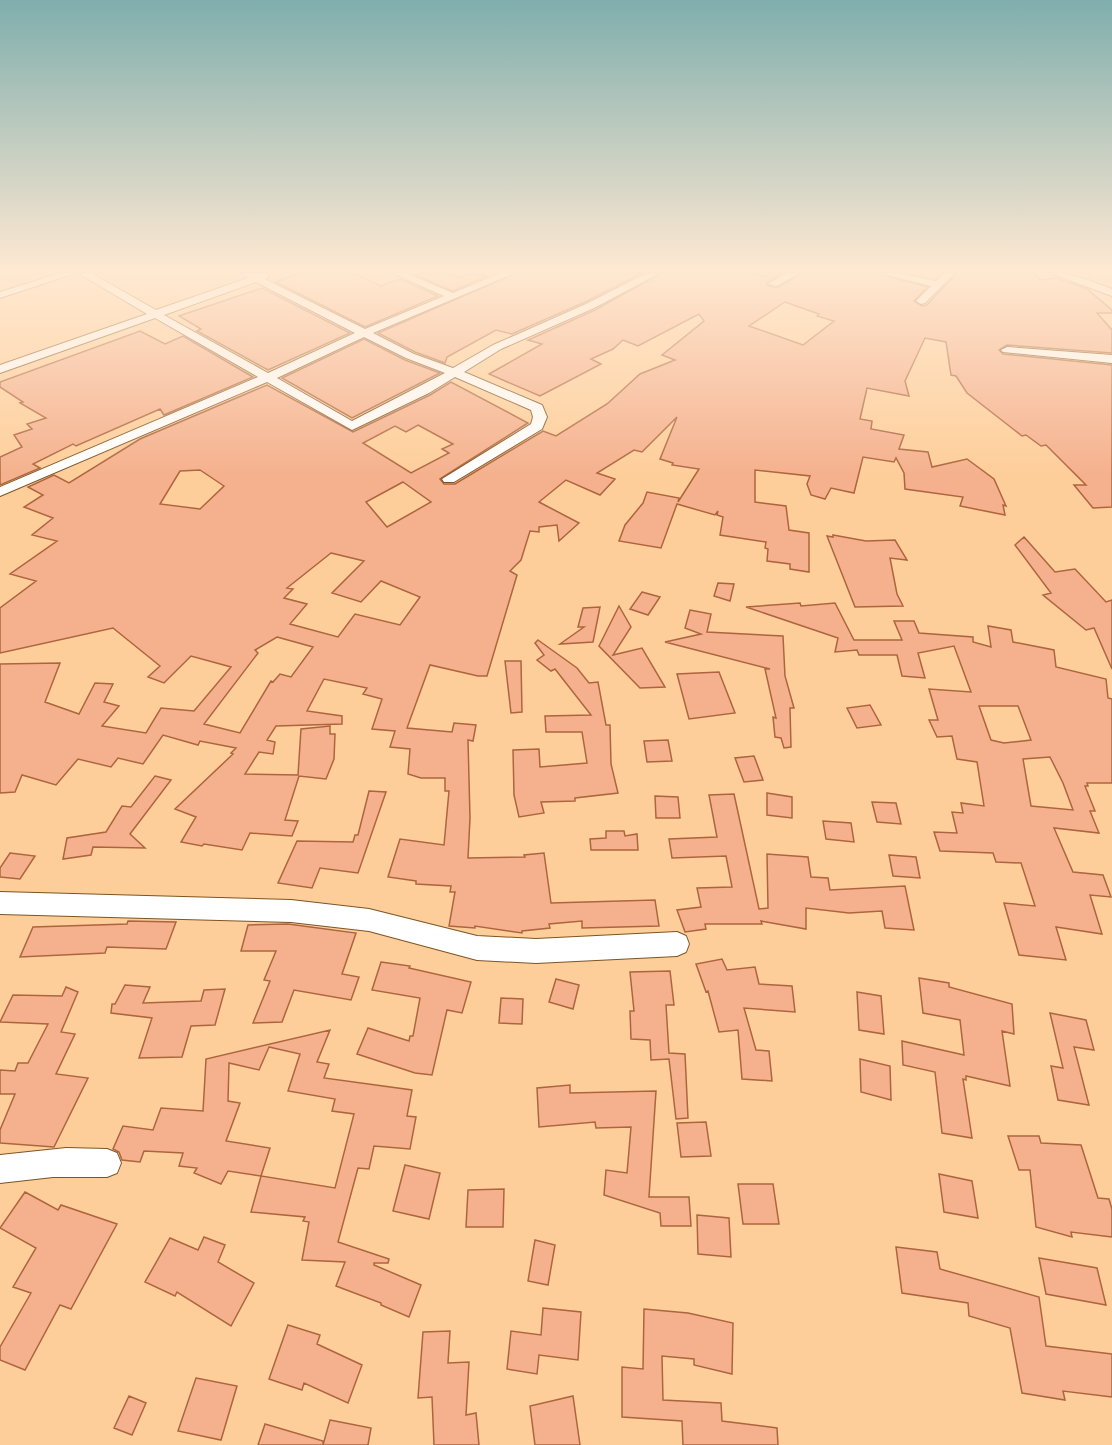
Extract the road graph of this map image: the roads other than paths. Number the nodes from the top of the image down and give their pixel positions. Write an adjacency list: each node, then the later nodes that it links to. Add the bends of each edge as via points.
1 (82, 340): 8 (street)
2 (201, 340): 10 (street)
3 (348, 340): 10 (street)
4 (381, 340): 9 (street)
5 (510, 340): 9 (street)
6 (1007, 350): 7 (street)
7 (1112, 359)
8 (0, 369)
9 (453, 373): 10 (street, via 352,426); 11 (street, via 537,408 540,417 537,426)
10 (268, 377): 12 (street)
11 (449, 479)
12 (0, 492)
13 (0, 903): 14 (street, via 291,911 369,920 477,948 536,951)
14 (677, 944)
15 (107, 1163): 16 (street, via 49,1162)
16 (0, 1169)

